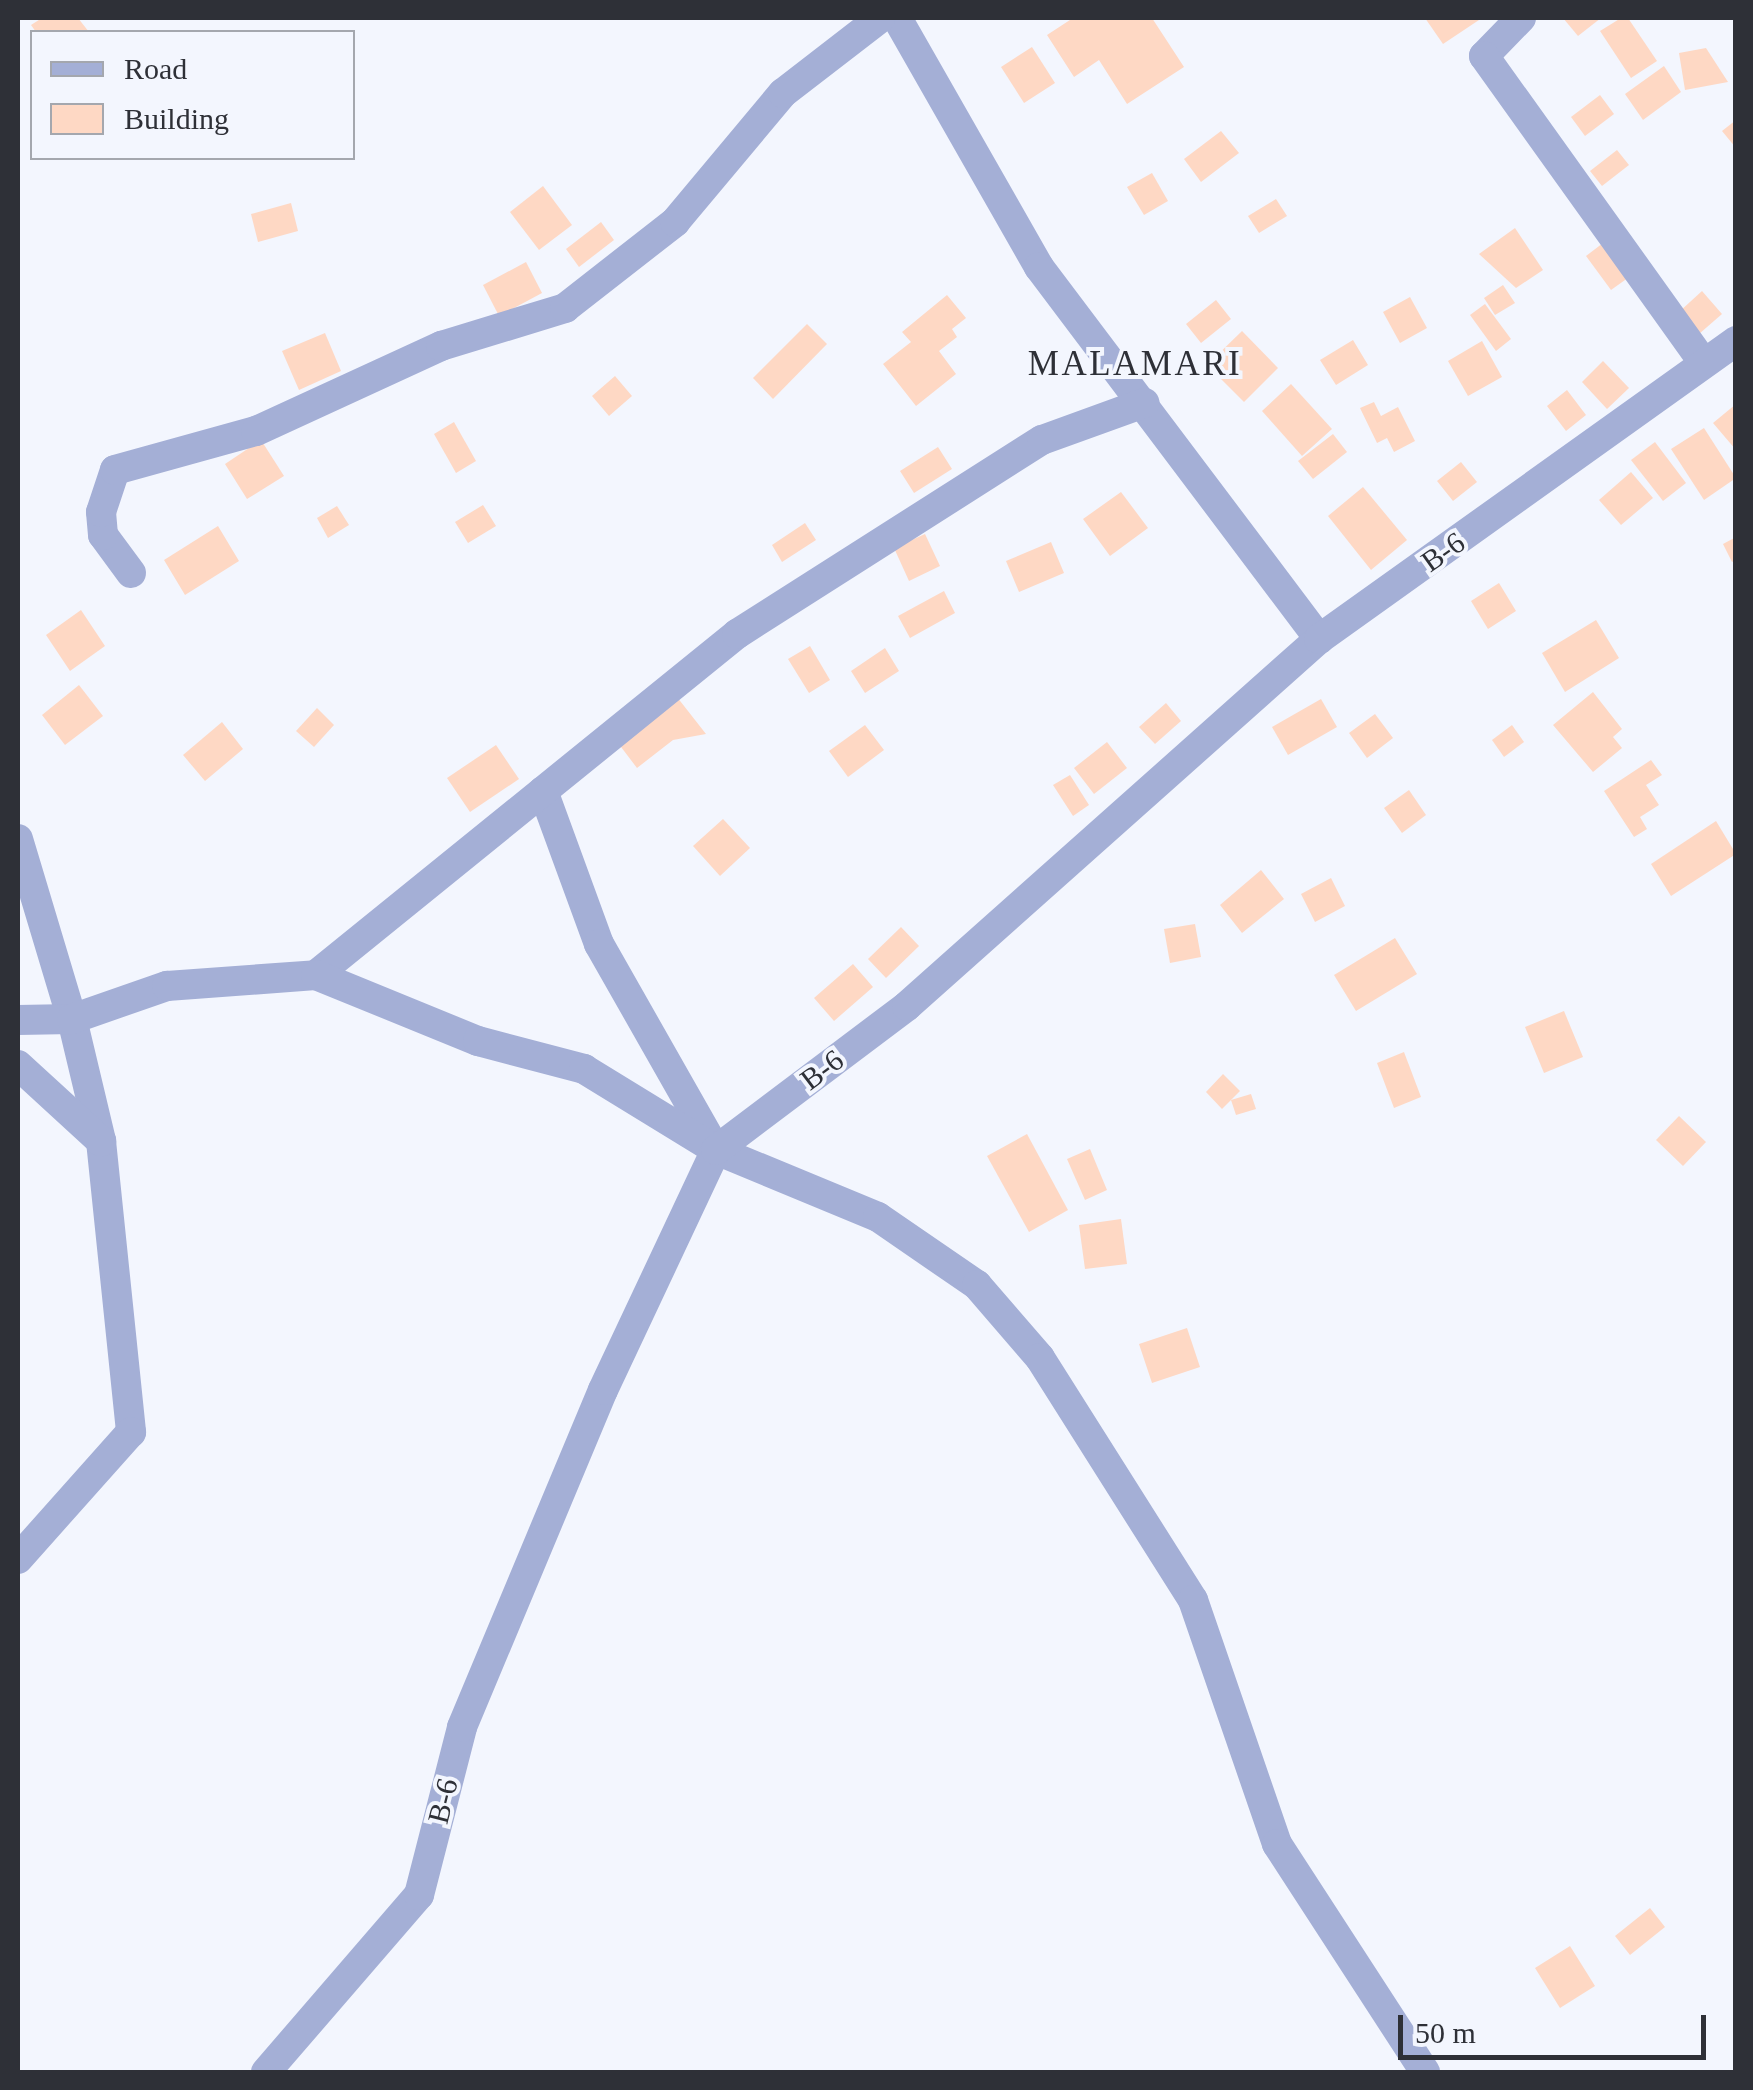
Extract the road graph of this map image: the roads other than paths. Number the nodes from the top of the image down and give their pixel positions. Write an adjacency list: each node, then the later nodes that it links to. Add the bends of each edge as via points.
1 (880, 18): 7 (street, via 783,93 676,222 565,308 441,346 256,431 114,470 100,512 103,535)
2 (897, 18): 6 (street, via 1039,267)
3 (1521, 18): 5 (street, via 1484,56)
4 (1736, 341): 5 (street, B-6)
5 (1702, 361): 8 (street, B-6)
6 (1144, 403): 8 (street); 9 (street, via 1042,440 871,546 736,634)
7 (131, 573)
8 (1319, 638): 16 (street, B-6, via 907,1006)
9 (543, 791): 11 (street); 16 (street, via 598,944)
10 (18, 839): 12 (street)
11 (316, 975): 12 (street, via 167,986); 16 (street, via 478,1041 584,1069)
12 (72, 1018): 13 (street); 15 (street)
13 (18, 1020)
14 (18, 1065): 15 (street)
15 (101, 1141): 17 (street, via 131,1432)
16 (716, 1150): 18 (street, B-6, via 603,1390 462,1727 419,1895); 19 (street, via 878,1217 977,1285 1040,1358 1194,1600 1277,1844)
17 (18, 1559)
18 (266, 2072)
19 (1425, 2072)

